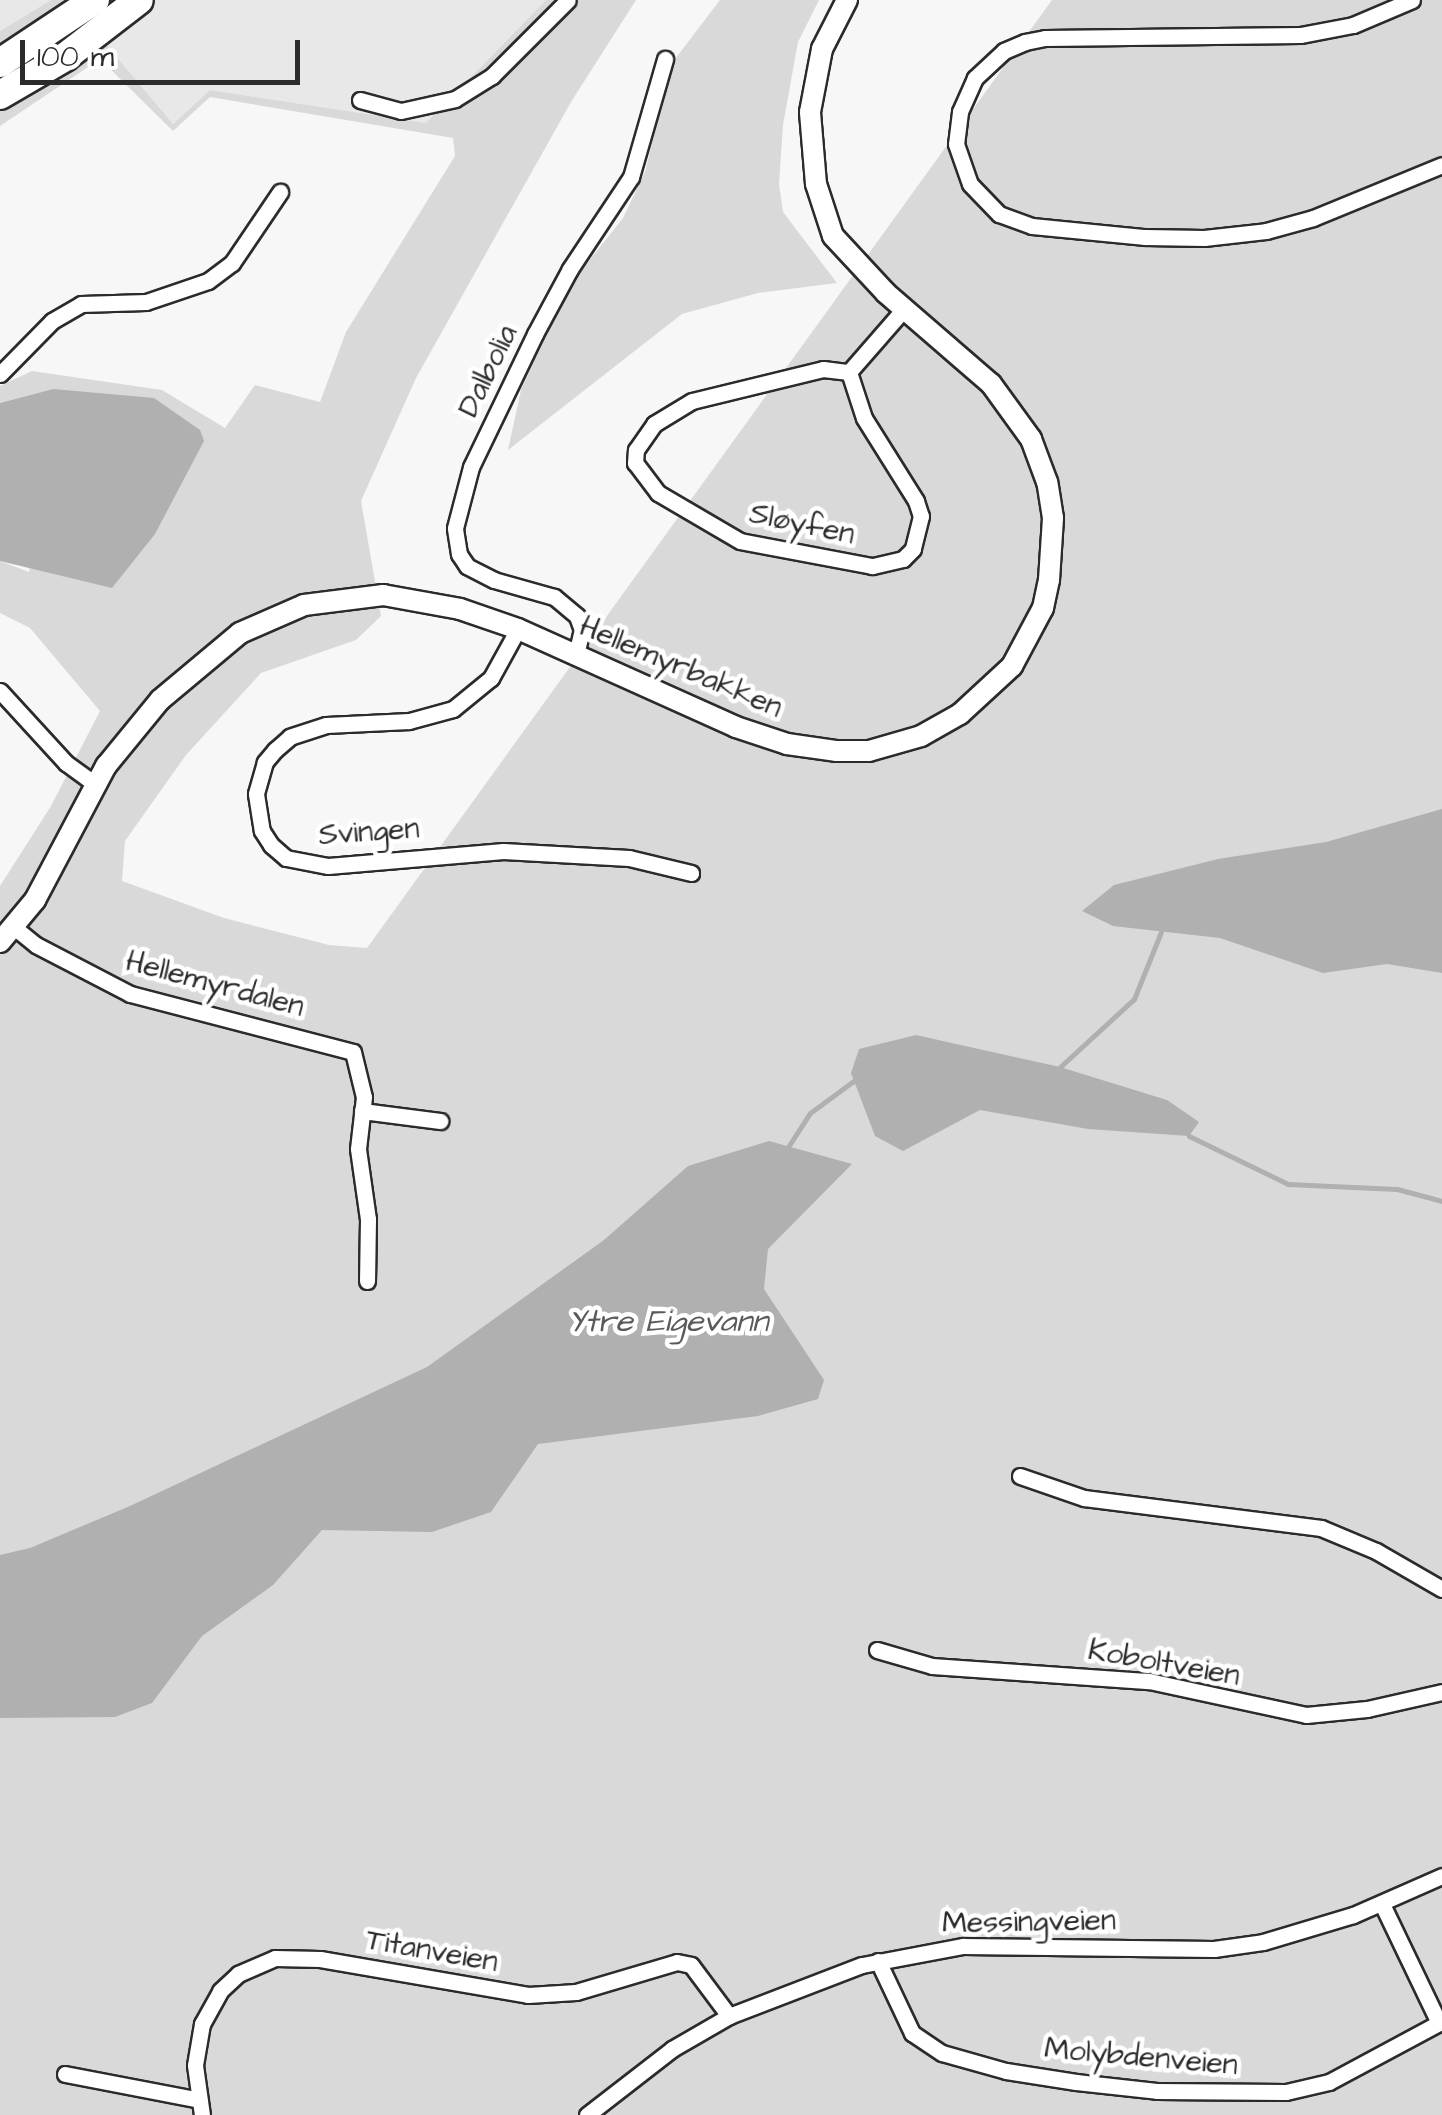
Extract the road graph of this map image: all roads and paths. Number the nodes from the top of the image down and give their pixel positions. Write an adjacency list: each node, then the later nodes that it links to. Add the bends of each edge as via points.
1 (95, 0): 7 (highway)
2 (139, 0): 8 (highway, via 65,57)
3 (568, 0): 9 (street, via 492,76 455,99 402,110)
4 (847, 0): 12 (street, Hellemyrbakken, via 822,49 811,96 816,184 832,236)
5 (1412, 0): 10 (street, via 1353,25 1300,35 1025,42 975,78 960,112 956,144 970,184 999,214 1032,226 1146,237 1266,231)
6 (665, 59): 16 (street, Dalbolia, via 631,177 535,334 472,466 454,528 466,566 554,597 577,616 582,630)
7 (0, 63)
8 (0, 95)
9 (360, 100)
10 (1442, 165)
11 (280, 192): 14 (street, via 232,262 208,282 146,302 80,304 52,321)
12 (904, 309): 13 (street); 16 (street, Hellemyrbakken, via 991,384 1031,439 1047,482 1054,518 1049,580 1012,666 960,714 921,736 869,751 836,752 736,727)
13 (849, 372): 13 (street, Sløyfen, via 824,368 692,401 654,424 636,450 636,468 658,493 740,541 872,566 903,560 913,549 921,516 864,418)
14 (0, 374)
15 (518, 630): 16 (street, Hellemyrbakken); 18 (street, Hellemyrbakken, via 460,609 383,595 278,613 215,650 177,683); 19 (street, Svingen, via 491,678 453,709 409,721 326,725 290,737 275,750 256,794 262,831 272,846 286,858 328,866 503,851 629,858)
16 (576, 654)
17 (0, 691): 18 (street)
18 (94, 784): 20 (street, Hellemyrbakken, via 45,882)
19 (691, 873)
20 (8, 935): 21 (street, Hellemyrdalen, via 144,999 344,1046 356,1060)
21 (362, 1110): 22 (street); 23 (street, Hellemyrdalen, via 358,1149 368,1219)
22 (440, 1121)
23 (367, 1281)
24 (1020, 1476): 25 (street, via 1084,1498 1320,1528)
25 (1442, 1589)
26 (877, 1650): 27 (street, Koboltveien, via 932,1666 1149,1681 1306,1714 1368,1710)
27 (1442, 1692)
28 (1442, 1876): 29 (street, Messingveien)
29 (1382, 1904): 30 (street, Messingveien, via 1313,1929 1214,1950 963,1946); 32 (street, Molybdenveien)
30 (878, 1962): 31 (street, Messingveien); 32 (street, Molybdenveien, via 912,2033 942,2052 1028,2076 1157,2092 1306,2088)
31 (729, 2016): 34 (street, Titanveien, via 691,1965 677,1962 576,1992 528,1995 320,1959 275,1958 238,1974 209,2008 197,2043); 35 (street, Messingveien)
32 (1441, 2024)
33 (65, 2074): 34 (street, Titanveien)
34 (201, 2108)
35 (587, 2115)

